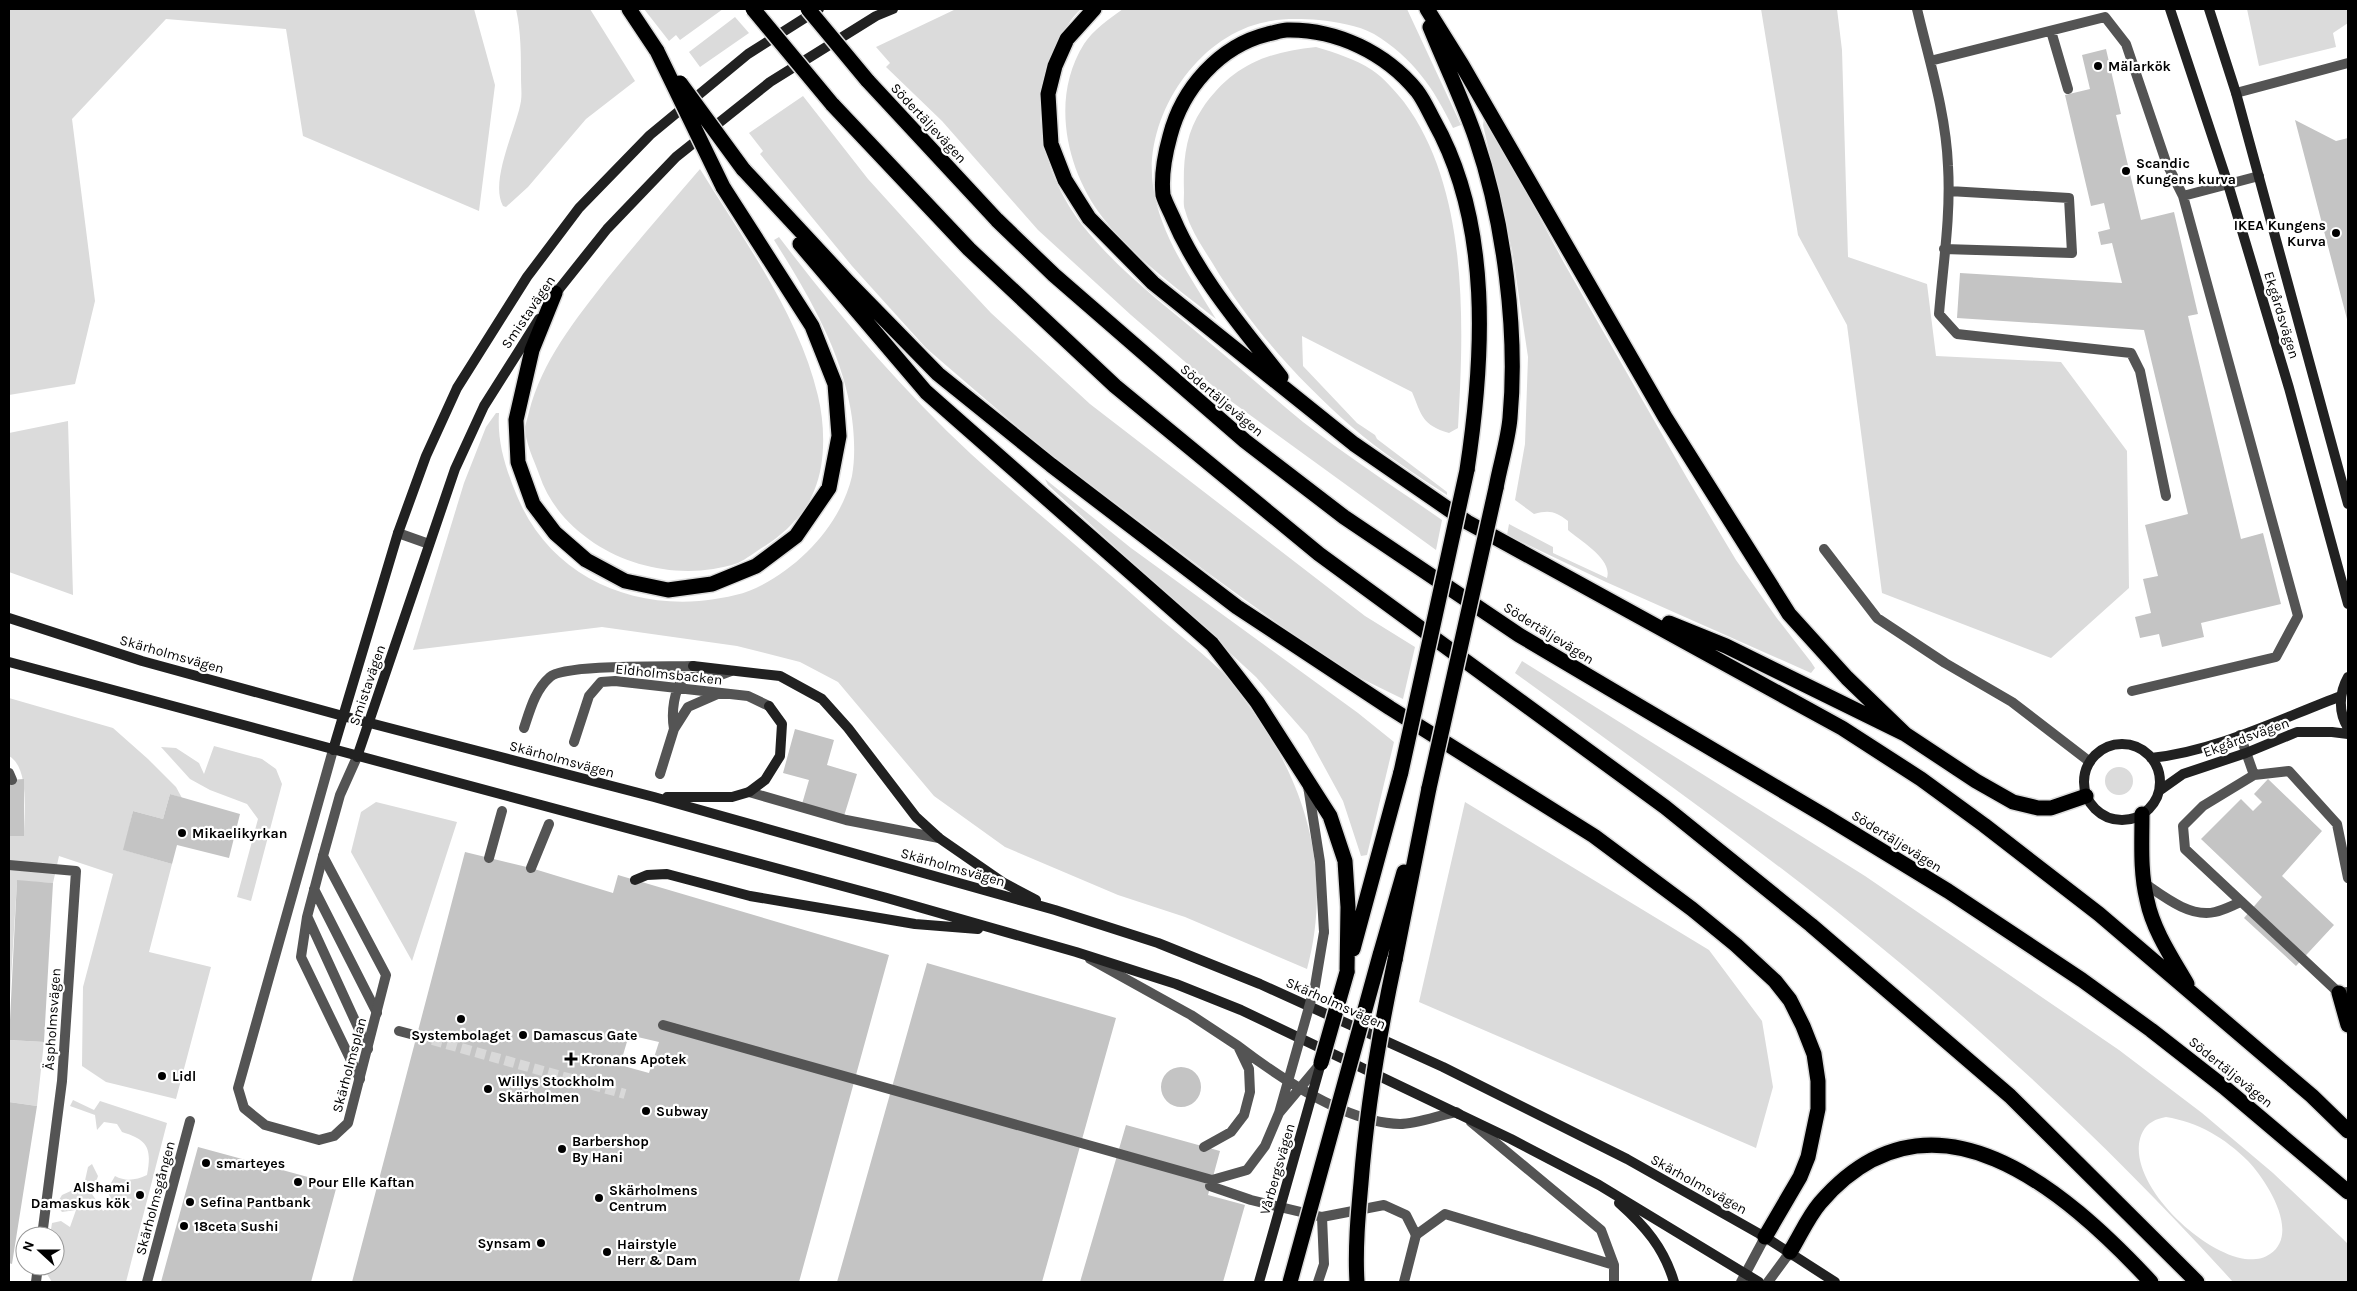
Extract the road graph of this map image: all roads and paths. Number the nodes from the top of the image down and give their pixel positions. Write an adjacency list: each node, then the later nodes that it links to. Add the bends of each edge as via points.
1 (630, 9): 14 (highway)
2 (753, 9): 122 (highway, bridge, via 832,104 969,249 1115,386 1319,554 1665,807 1812,924 2010,1096)
3 (808, 9): 102 (highway, Södertäljevägen, bridge, via 867,80 998,220 1054,275 1244,441 1344,517 1519,634 1948,891 2082,980 2224,1087)
4 (819, 9): 29 (main road, Smistavägen, via 740,60 650,135 579,208 527,277 458,388 426,456)
5 (893, 9): 25 (main road, Smistavägen, via 876,16 770,82 676,157 607,229)
6 (1094, 9): 26 (highway, via 1067,39 1055,66 1048,94 1051,144 1065,180 1090,218 1153,283)
7 (1423, 9): 61 (highway, bridge, via 1476,140 1493,204 1507,284 1512,350 1510,419)
8 (1427, 9): 49 (highway, via 1665,417 1789,614 1847,678)
9 (1917, 9): 15 (street)
10 (2170, 9): 21 (main road, Ekgårdsvägen)
11 (2209, 9): 18 (main road, Ekgårdsvägen)
12 (2104, 13): 13 (street); 23 (street, via 2126,44 2166,162)
13 (2051, 31): 15 (street); 17 (street)
14 (657, 51): 19 (highway, bridge); 25 (highway, bridge, via 723,187 812,326 835,384 839,436 829,488 796,536 756,566 712,584 668,590 625,581 586,560 555,533 533,504 518,462 516,420 532,350)
15 (1930, 61): 22 (street, via 1944,123)
16 (2348, 63): 18 (street)
17 (2068, 89)
18 (2236, 93): 20 (main road, Ekgårdsvägen)
19 (743, 169): 60 (highway, via 817,266 926,392 1212,644 1257,702); 106 (highway, via 938,374 1043,459 1237,607 1594,836 1692,909 1775,981 1790,1000 1814,1054 1818,1109 1805,1164)
20 (2259, 176): 21 (street); 28 (main road, Ekgårdsvägen)
21 (2228, 184): 23 (street); 33 (main road, Ekgårdsvägen, via 2289,388)
22 (1949, 191): 24 (street); 24 (street, via 2069,198 2072,253)
23 (2183, 196): 41 (street, via 2298,616 2276,657)
24 (1944, 249): 27 (street, via 1940,314 1957,334 2131,353 2140,371)
25 (555, 293): 30 (main road, Smistavägen, via 484,406 455,469)
26 (1296, 396): 32 (highway, via 1354,444 1468,522); 83 (highway, bridge, via 1211,287 1180,235 1163,196 1165,154 1174,118 1193,84 1220,57 1255,37 1286,30 1327,35 1358,44 1390,65 1418,92 1448,147 1466,203 1478,282 1480,349 1476,411 1467,470 1402,772)
27 (2166, 496)
28 (2348, 504)
29 (398, 532): 30 (street); 44 (main road, Smistavägen)
30 (429, 544): 45 (main road, Smistavägen)
31 (1824, 549): 57 (street, via 1877,618 2012,702)
32 (1609, 599): 49 (highway, via 1726,646); 85 (highway, via 1842,728 1921,779 2099,914)
33 (2348, 604)
34 (9, 618): 44 (main road, Skärholmsvägen, via 142,661)
35 (9, 662): 53 (main road)
36 (693, 666): 37 (main road); 46 (street, Eldholmsbacken, via 582,669 552,676 535,696)
37 (731, 671): 39 (street, via 715,677 684,677); 69 (main road, via 780,676 822,699 916,817)
38 (2348, 677): 42 (main road)
39 (677, 687): 40 (street, Eldholmsbacken); 47 (street, via 672,720); 52 (street, Eldholmsbacken, via 615,680 602,682 589,696)
40 (721, 692): 43 (street, Eldholmsbacken, via 748,696); 47 (street, via 688,707)
41 (2132, 692)
42 (2341, 696): 48 (main road, via 2341,712); 51 (main road, Ekgårdsvägen)
43 (769, 706): 63 (main road, via 782,724 780,756 765,780)
44 (343, 716): 45 (main road, Skärholmsvägen); 53 (main road, Smistavägen)
45 (370, 722): 55 (main road, Smistavägen); 65 (main road, Skärholmsvägen)
46 (524, 728)
47 (674, 728): 58 (street)
48 (2348, 728)
49 (1905, 734): 64 (highway, via 1976,781 2018,803 2052,808)
50 (2348, 734): 54 (main road, Ekgårdsvägen, via 2297,732)
51 (2240, 735): 54 (street); 56 (main road, Ekgårdsvägen, via 2175,756)
52 (574, 742)
53 (333, 750): 55 (main road); 94 (street, Skärholmsplan, via 238,1088 244,1108 265,1125 319,1140 334,1136 348,1123)
54 (2246, 753): 59 (street); 62 (main road, Ekgårdsvägen, via 2183,774)
55 (357, 756): 70 (street, via 340,794); 81 (main road)
56 (2151, 758): 57 (main road, via 2140,749 2127,745 2112,746); 62 (main road, via 2158,774)
57 (2090, 762): 64 (main road, via 2083,784)
58 (660, 774)
59 (2254, 775): 74 (street, via 2289,771 2337,824); 78 (street, via 2203,806 2183,826 2185,849)
60 (1307, 777): 83 (highway, via 1330,816 1345,861); 96 (street, bridge, via 1320,862 1324,932 1315,986)
61 (1429, 788): 112 (highway, bridge); 114 (highway, bridge, via 1366,1114)
62 (2159, 790): 67 (main road, via 2150,808)
63 (749, 792): 65 (main road, via 732,798); 69 (street, via 846,820)
64 (2086, 796): 67 (main road, via 2103,816 2116,820)
65 (654, 797): 79 (main road, Skärholmsvägen)
66 (502, 812): 71 (street)
67 (2142, 814): 76 (highway)
68 (549, 824): 73 (street)
69 (938, 838): 79 (main road, via 1004,883)
70 (323, 856): 77 (street); 86 (street, Skärholmsplan, via 386,975)
71 (490, 858)
72 (9, 865): 104 (street, Äspholmsvägen, via 76,870 62,1081)
73 (531, 868)
74 (2348, 878)
75 (636, 880): 81 (main road, via 647,875 667,874 750,896 914,924)
76 (2144, 882): 78 (street, via 2195,911 2214,913); 85 (highway, via 2158,929)
77 (314, 889): 80 (street); 86 (street)
78 (2241, 902): 84 (street)
79 (1055, 910): 106 (main road, Skärholmsvägen, via 1209,962 1434,1063 1628,1159)
80 (308, 917): 92 (street); 94 (street, via 301,957)
81 (1000, 930): 82 (main road)
82 (1076, 952): 91 (street, via 1191,1015); 95 (main road, via 1176,984 1241,1010)
83 (1347, 972): 93 (highway, bridge)
84 (2344, 993): 88 (highway)
85 (2195, 996): 98 (highway)
86 (377, 1013): 92 (street, Skärholmsplan)
87 (663, 1025): 100 (street)
88 (2348, 1025)
89 (399, 1031): 90 (street)
90 (418, 1036)
91 (1238, 1046): 95 (street, via 1276,1075 1354,1116 1401,1124); 99 (street, via 1249,1069 1250,1092 1244,1115 1231,1132)
92 (368, 1049): 94 (street, Skärholmsplan)
93 (1321, 1063): 96 (street, bridge); 111 (main road, Vårbergsvägen, bridge)
94 (360, 1079)
95 (1456, 1112): 101 (main road); 108 (street, via 1496,1141 1601,1230)
96 (1280, 1113): 100 (street, bridge, via 1265,1146 1247,1170)
97 (190, 1121): 110 (street, Skärholmsgången)
98 (2348, 1131)
99 (1204, 1146)
100 (1211, 1183): 103 (street, via 1251,1200)
101 (1599, 1186): 109 (main road); 117 (main road, via 1641,1222 1658,1243)
102 (2348, 1192)
103 (1322, 1217): 105 (street, via 1384,1205 1406,1215); 113 (street, via 1324,1264)
104 (43, 1226)
105 (1416, 1235): 108 (street, via 1445,1214); 115 (street)
106 (1765, 1237): 107 (main road, Skärholmsvägen); 109 (street)
107 (1790, 1252): 119 (street); 120 (main road, Skärholmsvägen); 121 (highway, via 1819,1205 1862,1165 1912,1146 1938,1145 1995,1158 2047,1187 2072,1206)
108 (1614, 1265): 116 (street)
109 (1743, 1278): 118 (main road)
110 (147, 1282)
111 (1258, 1282)
112 (1290, 1282)
113 (1318, 1282)
114 (1357, 1282)
115 (1404, 1282)
116 (1614, 1282)
117 (1674, 1282)
118 (1759, 1282)
119 (1768, 1282)
120 (1835, 1282)
121 (2151, 1282)
122 (2196, 1282)

